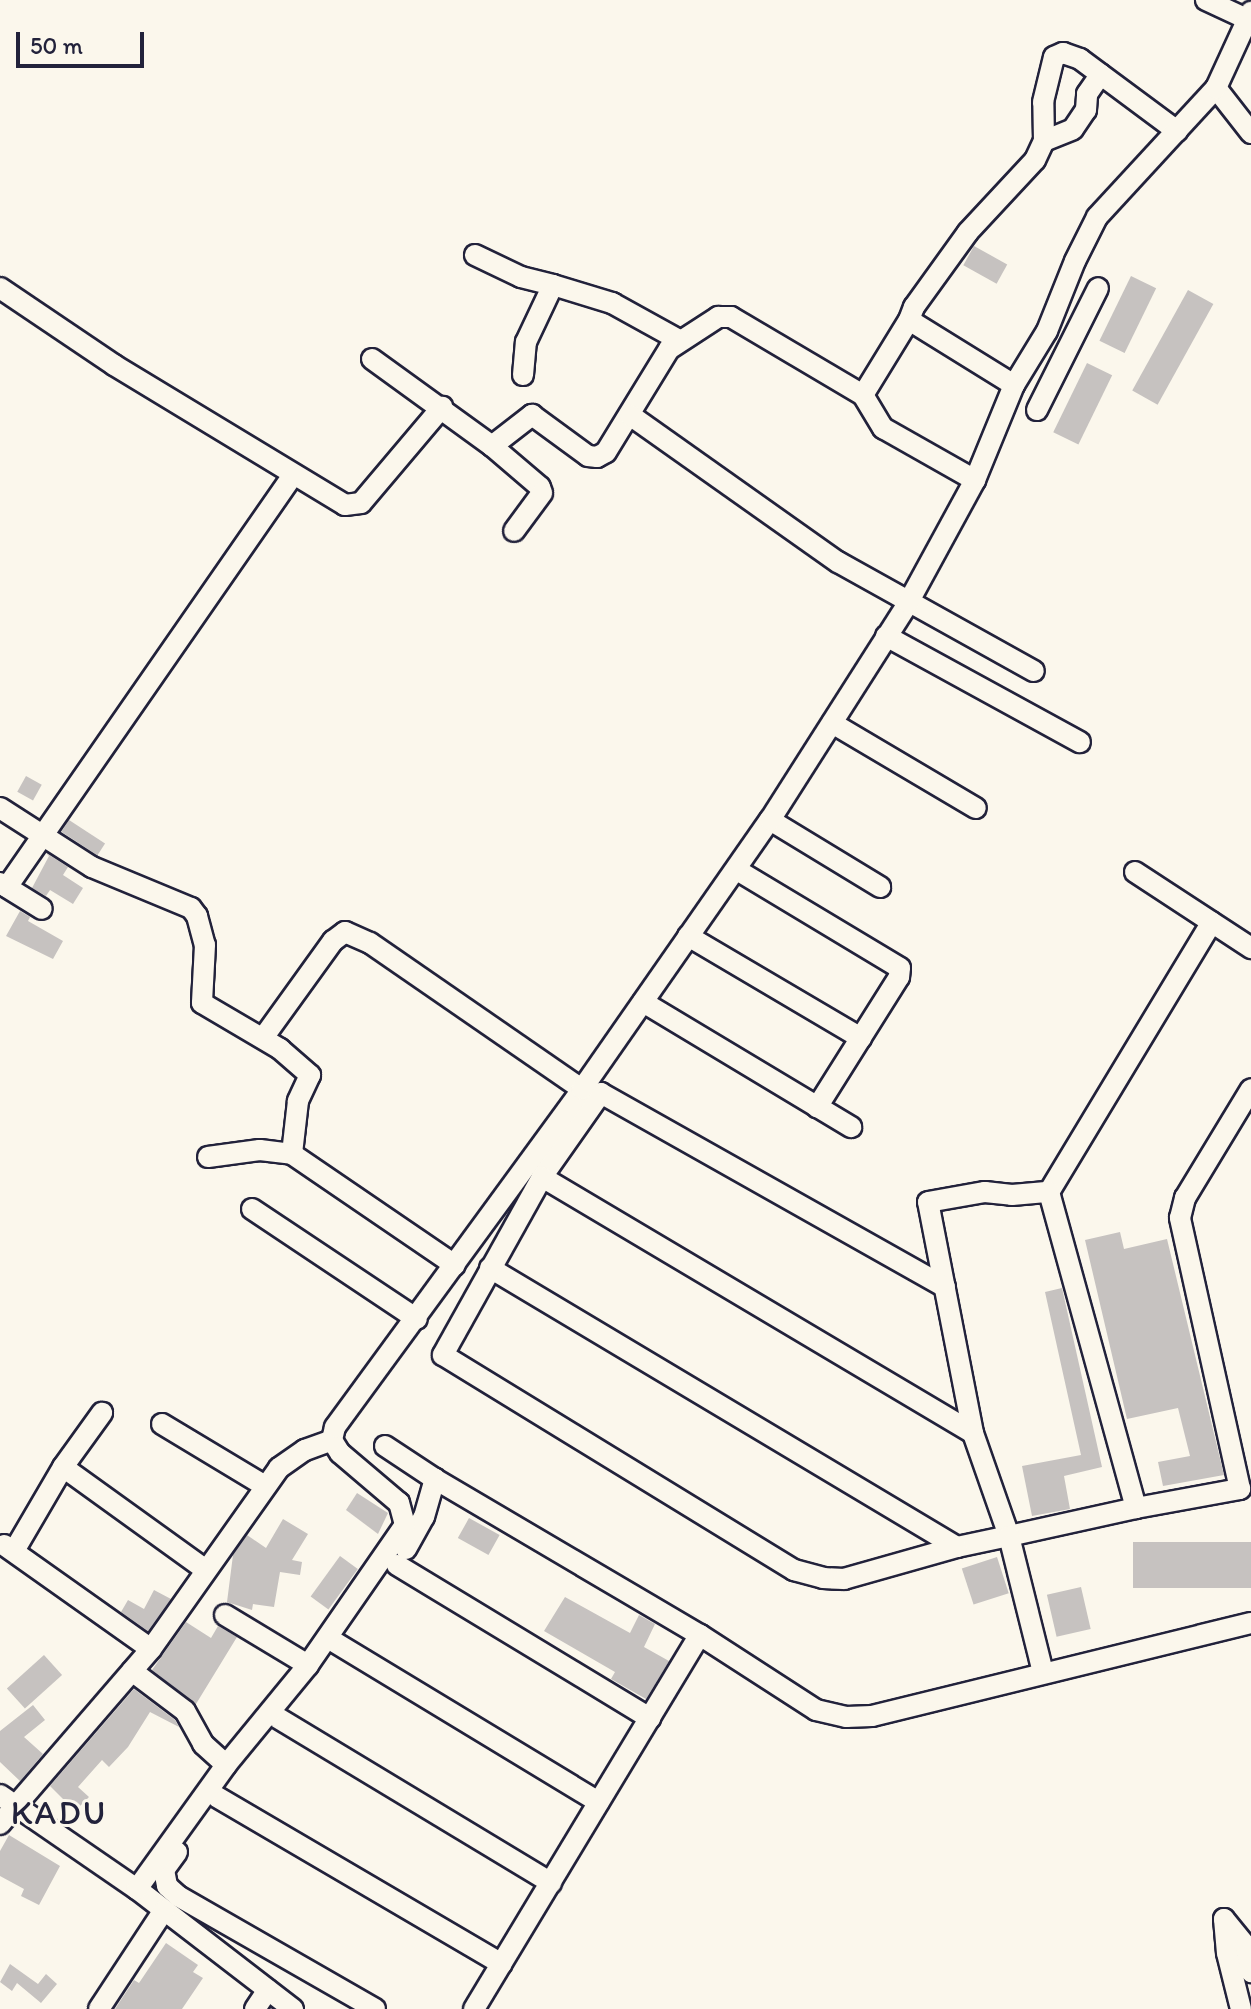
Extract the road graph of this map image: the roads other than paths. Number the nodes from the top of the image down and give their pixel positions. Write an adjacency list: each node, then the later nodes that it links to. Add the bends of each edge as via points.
1 (1206, 0): 2 (street)
2 (1249, 15): 4 (street)
3 (1101, 74): 5 (street); 7 (street, via 1073,129); 7 (street, via 1069,53 1055,56 1043,102)
4 (1216, 88): 5 (street); 6 (street)
5 (1177, 131): 13 (street, via 1097,217)
6 (1251, 133)
7 (1044, 141): 12 (street, via 1035,160 968,232)
8 (475, 255): 9 (street, via 521,277)
9 (553, 285): 14 (street, via 612,303); 17 (street, via 526,342)
10 (0, 288): 24 (street)
11 (1098, 288): 15 (street)
12 (909, 320): 18 (street); 19 (street)
13 (1047, 331): 15 (street); 18 (street)
14 (679, 340): 19 (street, via 718,317 731,317); 22 (street)
15 (1068, 342): 21 (street)
16 (372, 359): 20 (street)
17 (523, 375)
18 (1014, 385): 25 (street)
19 (863, 395): 25 (street, via 883,428)
20 (442, 407): 23 (street); 24 (street, via 361,503 345,505)
21 (1037, 410)
22 (630, 415): 23 (street, via 597,457 588,456 532,415); 27 (street, via 838,562)
23 (492, 446): 26 (street, via 542,493)
24 (293, 475): 35 (street)
25 (975, 480): 27 (street)
26 (514, 531)
27 (908, 603): 28 (street); 29 (street)
28 (886, 636): 30 (street); 31 (street)
29 (1034, 671)
30 (832, 723): 33 (street); 34 (street)
31 (1080, 742)
32 (0, 808): 35 (street)
33 (976, 808)
34 (770, 820): 36 (street); 39 (street)
35 (44, 836): 38 (street); 45 (street, via 115,879 150,888 191,908 205,945 202,1003)
36 (737, 870): 42 (street); 46 (street, via 900,968)
37 (1135, 872): 41 (street)
38 (4, 885): 40 (street)
39 (880, 887)
40 (42, 909)
41 (1212, 922): 43 (street); 54 (street)
42 (688, 936): 44 (street); 46 (street)
43 (1251, 948)
44 (643, 1002): 47 (street); 49 (street)
45 (263, 1038): 47 (street, via 345,932 370,943); 51 (street, via 310,1075 298,1101)
46 (861, 1038): 49 (street)
47 (582, 1089): 56 (street)
48 (1251, 1089): 68 (street, via 1185,1198 1180,1218 1240,1489)
49 (817, 1107): 50 (street)
50 (851, 1127)
51 (292, 1154): 52 (street, via 260,1150); 56 (street)
52 (208, 1157)
53 (542, 1177): 57 (street); 58 (street, via 601,1093); 62 (street)
54 (1049, 1192): 58 (street, via 985,1192 928,1202); 68 (street)
55 (252, 1209): 59 (street)
56 (455, 1265): 59 (street)
57 (490, 1268): 70 (street); 70 (street, via 444,1348 447,1360 780,1562 823,1578 844,1579)
58 (945, 1287): 62 (street)
59 (417, 1319): 63 (street, via 335,1427)
60 (102, 1413): 65 (street)
61 (162, 1424): 67 (street)
62 (973, 1433): 69 (street)
63 (332, 1440): 67 (street, via 292,1457); 78 (street, via 399,1503 405,1525)
64 (385, 1446): 66 (street)
65 (63, 1467): 72 (street); 77 (street, via 8,1547)
66 (435, 1479): 71 (street, via 424,1517); 75 (street)
67 (265, 1486): 72 (street)
68 (1136, 1508): 69 (street)
69 (1009, 1536): 70 (street); 80 (street)
70 (957, 1547)
71 (397, 1565): 76 (street); 82 (street)
72 (206, 1570): 77 (street)
73 (225, 1615): 78 (street)
74 (1251, 1623): 80 (street)
75 (700, 1635): 80 (street, via 816,1710 846,1717 872,1716); 82 (street)
76 (336, 1643): 81 (street); 86 (street)
77 (151, 1649): 79 (street)
78 (308, 1665): 83 (street)
79 (132, 1671): 83 (street, via 185,1711 203,1744); 85 (street)
80 (1043, 1672)
81 (278, 1718): 84 (street); 88 (street)
82 (650, 1718): 86 (street)
83 (226, 1765): 89 (street)
84 (217, 1797): 91 (street); 97 (street, via 164,1870 167,1886)
85 (7, 1800): 87 (street); 89 (street)
86 (599, 1802): 88 (street)
87 (0, 1824)
88 (551, 1883): 91 (street)
89 (137, 1889): 90 (street)
90 (164, 1910): 93 (street); 94 (street)
91 (502, 1964): 98 (street)
92 (1251, 1972): 99 (street, via 1245,1945 1224,1919)
93 (268, 1990): 95 (street); 96 (street)
94 (99, 2009)
95 (255, 2009)
96 (293, 2009)
97 (375, 2009)
98 (474, 2009)
99 (1241, 2009)

